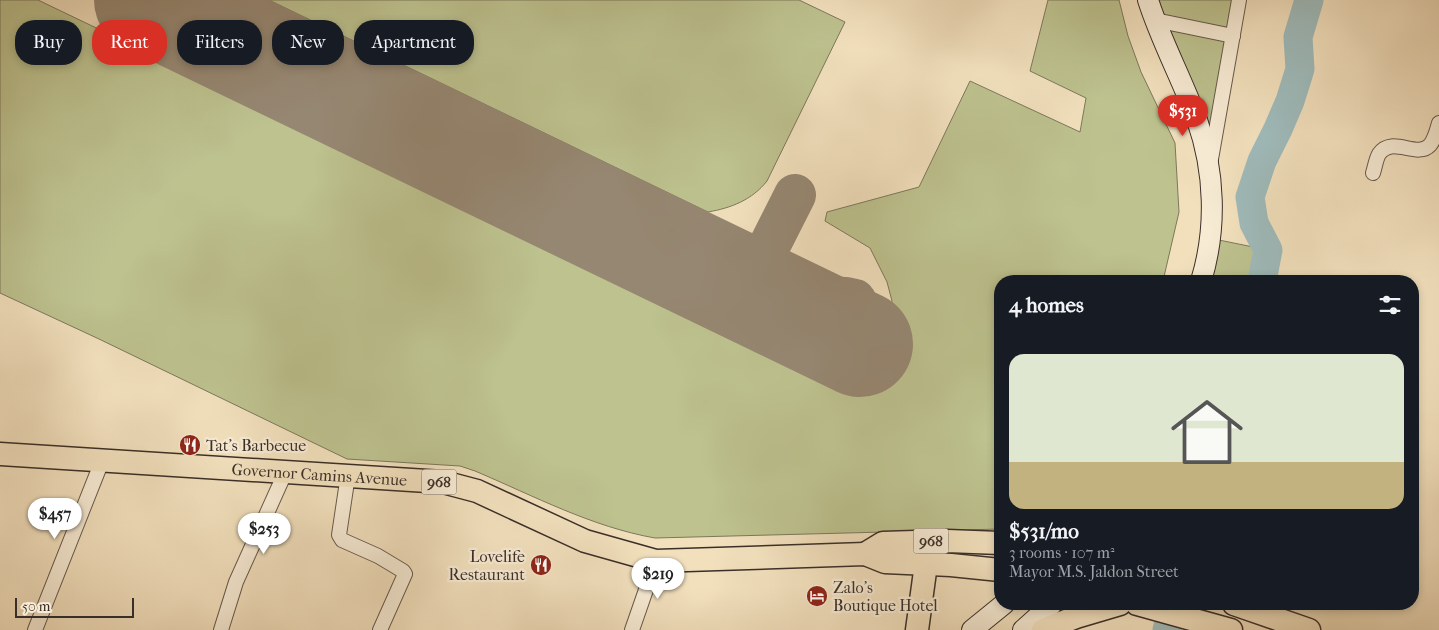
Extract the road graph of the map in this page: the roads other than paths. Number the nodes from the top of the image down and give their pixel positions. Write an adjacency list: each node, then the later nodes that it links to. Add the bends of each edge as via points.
1 (1148, 0): 3 (main road)
2 (1239, 0): 4 (street)
3 (1154, 20): 4 (street); 6 (main road, via 1198,122)
4 (1233, 36): 6 (street)
5 (1439, 123): 7 (street, via 1430,145 1424,149 1390,147 1378,155)
6 (1209, 166): 8 (main road, via 1213,220)
7 (1373, 173)
8 (1202, 275)
9 (0, 454): 10 (main road, Governor Camins Avenue / 968)
10 (102, 461): 11 (main road, Governor Camins Avenue / 968); 23 (street)
11 (285, 473): 12 (main road, Governor Camins Avenue / 968); 24 (street, via 236,582)
12 (348, 475): 15 (main road, Governor Camins Avenue / 968, via 443,482 477,491 585,541); 25 (street, via 339,534 342,540 378,556 405,574)
13 (994, 542): 14 (main road, Governor Camins Avenue / 968, via 883,543)
14 (865, 554): 15 (main road, Governor Camins Avenue / 968); 16 (main road, Governor Camins Avenue / 968, via 885,562)
15 (656, 561): 26 (street)
16 (926, 564): 17 (main road, Governor Camins Avenue / 968); 27 (main road)
17 (994, 570)
18 (997, 610): 28 (main road)
19 (1045, 610): 29 (main road)
20 (1102, 610): 30 (main road)
21 (1161, 610): 31 (main road)
22 (1251, 610): 32 (main road)
23 (35, 630)
24 (221, 630)
25 (380, 630)
26 (632, 630)
27 (917, 630)
28 (972, 630)
29 (1022, 630)
30 (1043, 630)
31 (1231, 630)
32 (1309, 630)

